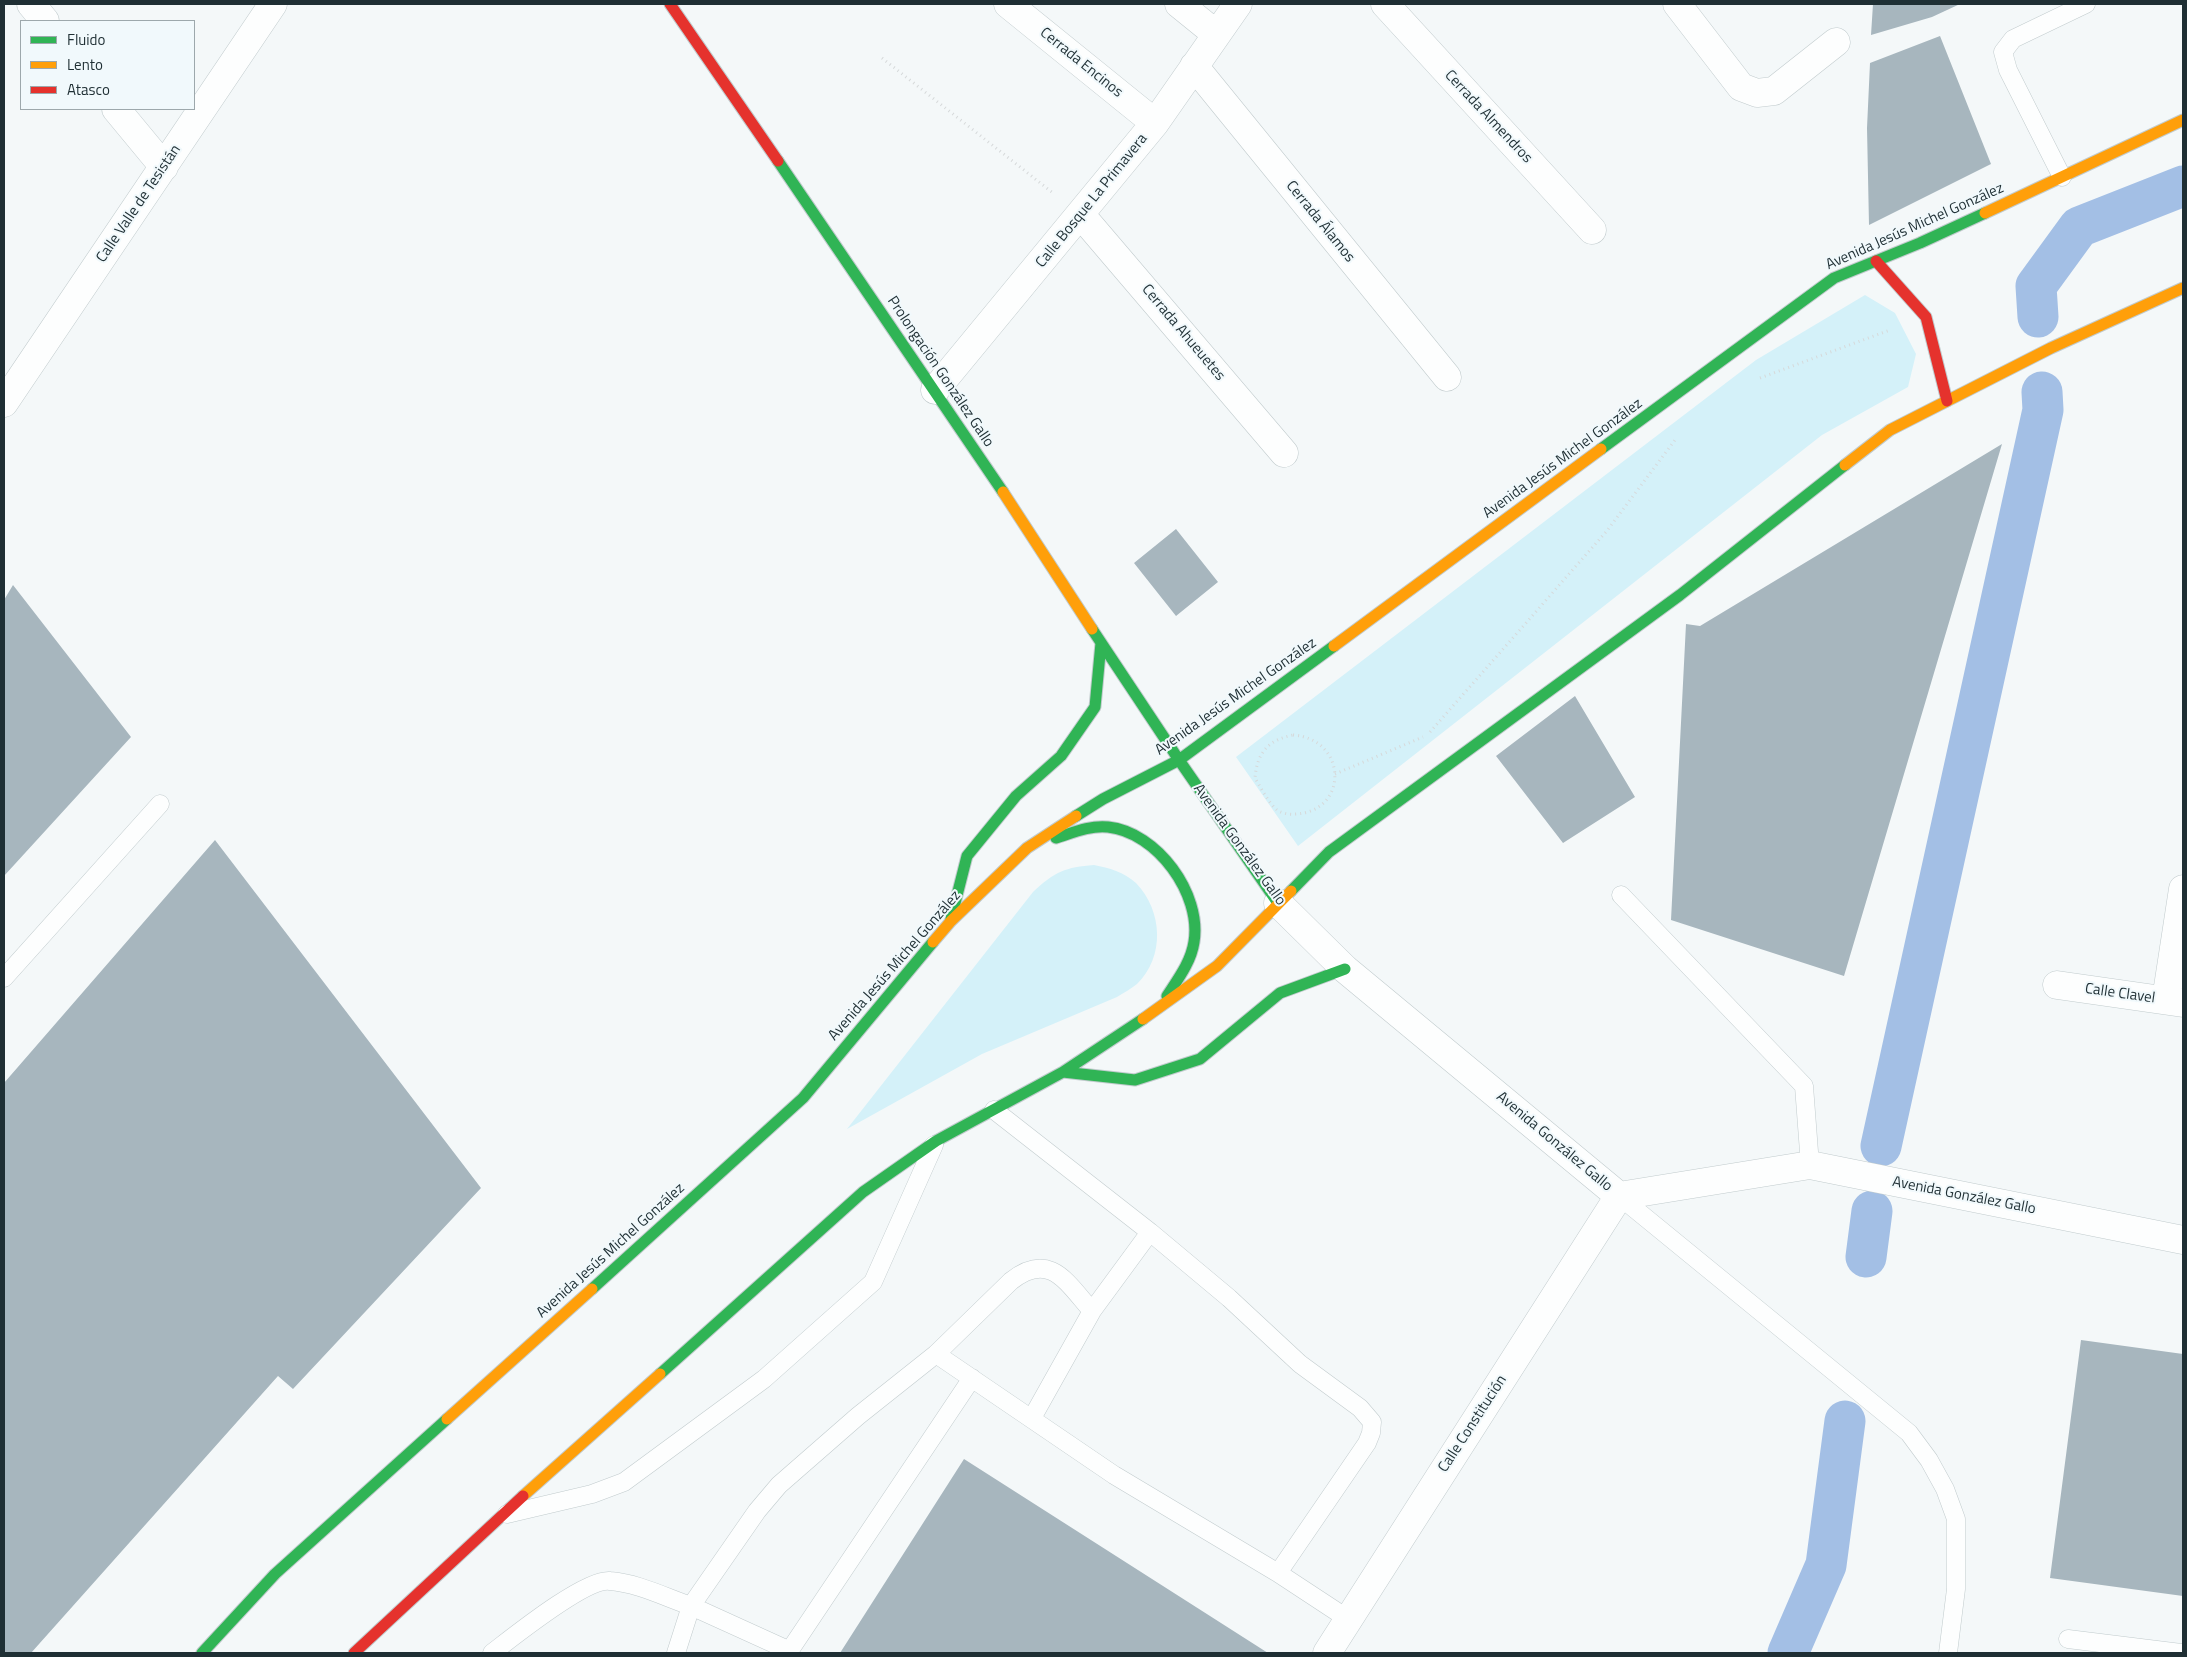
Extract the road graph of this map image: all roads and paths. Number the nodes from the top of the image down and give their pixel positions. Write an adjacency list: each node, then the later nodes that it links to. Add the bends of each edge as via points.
1 (31, 4): 10 (street)
2 (273, 4): 18 (street, Calle Valle de Tesistán)
3 (670, 4): 27 (main road, Prolongación González Gallo)
4 (1008, 4): 17 (street, Cerrada Encinos)
5 (1179, 4): 11 (street)
6 (1238, 4): 11 (street, Calle Bosque La Primavera)
7 (1384, 4): 21 (street, Cerrada Almendros)
8 (1677, 4): 12 (street, via 1741,87 1757,93 1774,91)
9 (2086, 4): 19 (lane, via 2013,39 2003,52 2008,70)
10 (44, 20)
11 (1216, 34): 14 (street, Calle Bosque La Primavera)
12 (1836, 42)
13 (882, 58): 20 (path)
14 (1194, 66): 17 (street, Calle Bosque La Primavera); 25 (street, Cerrada Álamos)
15 (117, 110): 18 (street)
16 (2183, 120): 19 (main road, Avenida Jesús Michel González)
17 (1155, 123): 20 (street, Calle Bosque La Primavera)
18 (164, 167): 29 (street, Calle Valle de Tesistán)
19 (2062, 177): 22 (main road, Avenida Jesús Michel González)
20 (1081, 215): 27 (street, Calle Bosque La Primavera); 31 (street, Cerrada Ahueuetes)
21 (1592, 230)
22 (1876, 261): 24 (main road); 33 (main road, Avenida Jesús Michel González, via 1834,278)
23 (2183, 288): 28 (main road, via 2051,348)
24 (1926, 317): 26 (path); 28 (main road)
25 (1448, 377)
26 (1758, 378)
27 (935, 390): 32 (main road, Prolongación González Gallo)
28 (1948, 401): 39 (main road, via 1890,430 1680,595 1329,852)
29 (4, 403)
30 (1676, 439): 34 (path, via 1606,532 1427,736)
31 (1284, 453)
32 (1101, 643): 33 (main road, Prolongación González Gallo); 40 (main road, via 1095,706 1061,756 1016,796 967,856)
33 (1179, 760): 36 (main road, Avenida Jesús Michel González, via 1102,799); 39 (main road, Avenida González Gallo)
34 (1335, 774): 34 (path, via 1333,761 1322,746 1306,736 1293,735 1275,741 1261,753 1255,778 1278,811 1304,814 1327,800)
35 (160, 804): 42 (lane)
36 (1027, 848): 40 (main road, Avenida Jesús Michel González); 45 (main road, via 1080,830 1111,827 1145,841 1172,866 1189,898 1195,934 1186,967)
37 (2183, 888): 44 (street)
38 (1621, 895): 49 (lane, via 1804,1086)
39 (1278, 903): 41 (street, Avenida González Gallo); 45 (main road, via 1217,966)
40 (951, 921): 64 (main road, Avenida Jesús Michel González, via 803,1098 275,1574)
41 (1345, 969): 46 (main road, via 1280,993 1200,1059 1135,1080); 50 (street, Avenida González Gallo)
42 (4, 978)
43 (2057, 985): 44 (street, Calle Clavel)
44 (2174, 1002)
45 (1156, 1011): 46 (main road)
46 (1063, 1072): 47 (main road)
47 (994, 1110): 48 (main road); 51 (lane)
48 (936, 1141): 57 (main road, via 863,1192); 57 (lane, via 873,1282 764,1379 624,1482 592,1494)
49 (1810, 1165): 50 (street, Avenida González Gallo); 52 (street, Avenida González Gallo)
50 (1619, 1196): 60 (street, Calle Constitución); 68 (lane, via 1909,1433 1929,1460 1956,1519 1956,1589)
51 (1150, 1232): 53 (lane); 58 (lane, via 1229,1298 1300,1364 1360,1408 1372,1422 1367,1443)
52 (2183, 1240)
53 (1092, 1311): 54 (lane, via 1061,1276 1044,1267 1036,1267 1020,1273); 56 (lane)
54 (936, 1354): 55 (lane); 59 (lane, via 779,1485)
55 (972, 1378): 56 (lane); 63 (lane)
56 (1032, 1418): 58 (lane, via 1114,1475)
57 (502, 1515): 62 (main road)
58 (1278, 1573): 60 (lane)
59 (691, 1606): 63 (lane); 65 (lane, via 608,1580 588,1586); 66 (lane)
60 (1348, 1619): 67 (street, Calle Constitución)
61 (2068, 1639): 69 (lane)
62 (361, 1651)
63 (789, 1652)
64 (202, 1653)
65 (492, 1653)
66 (676, 1653)
67 (1327, 1653)
68 (1948, 1653)
69 (2175, 1653)

